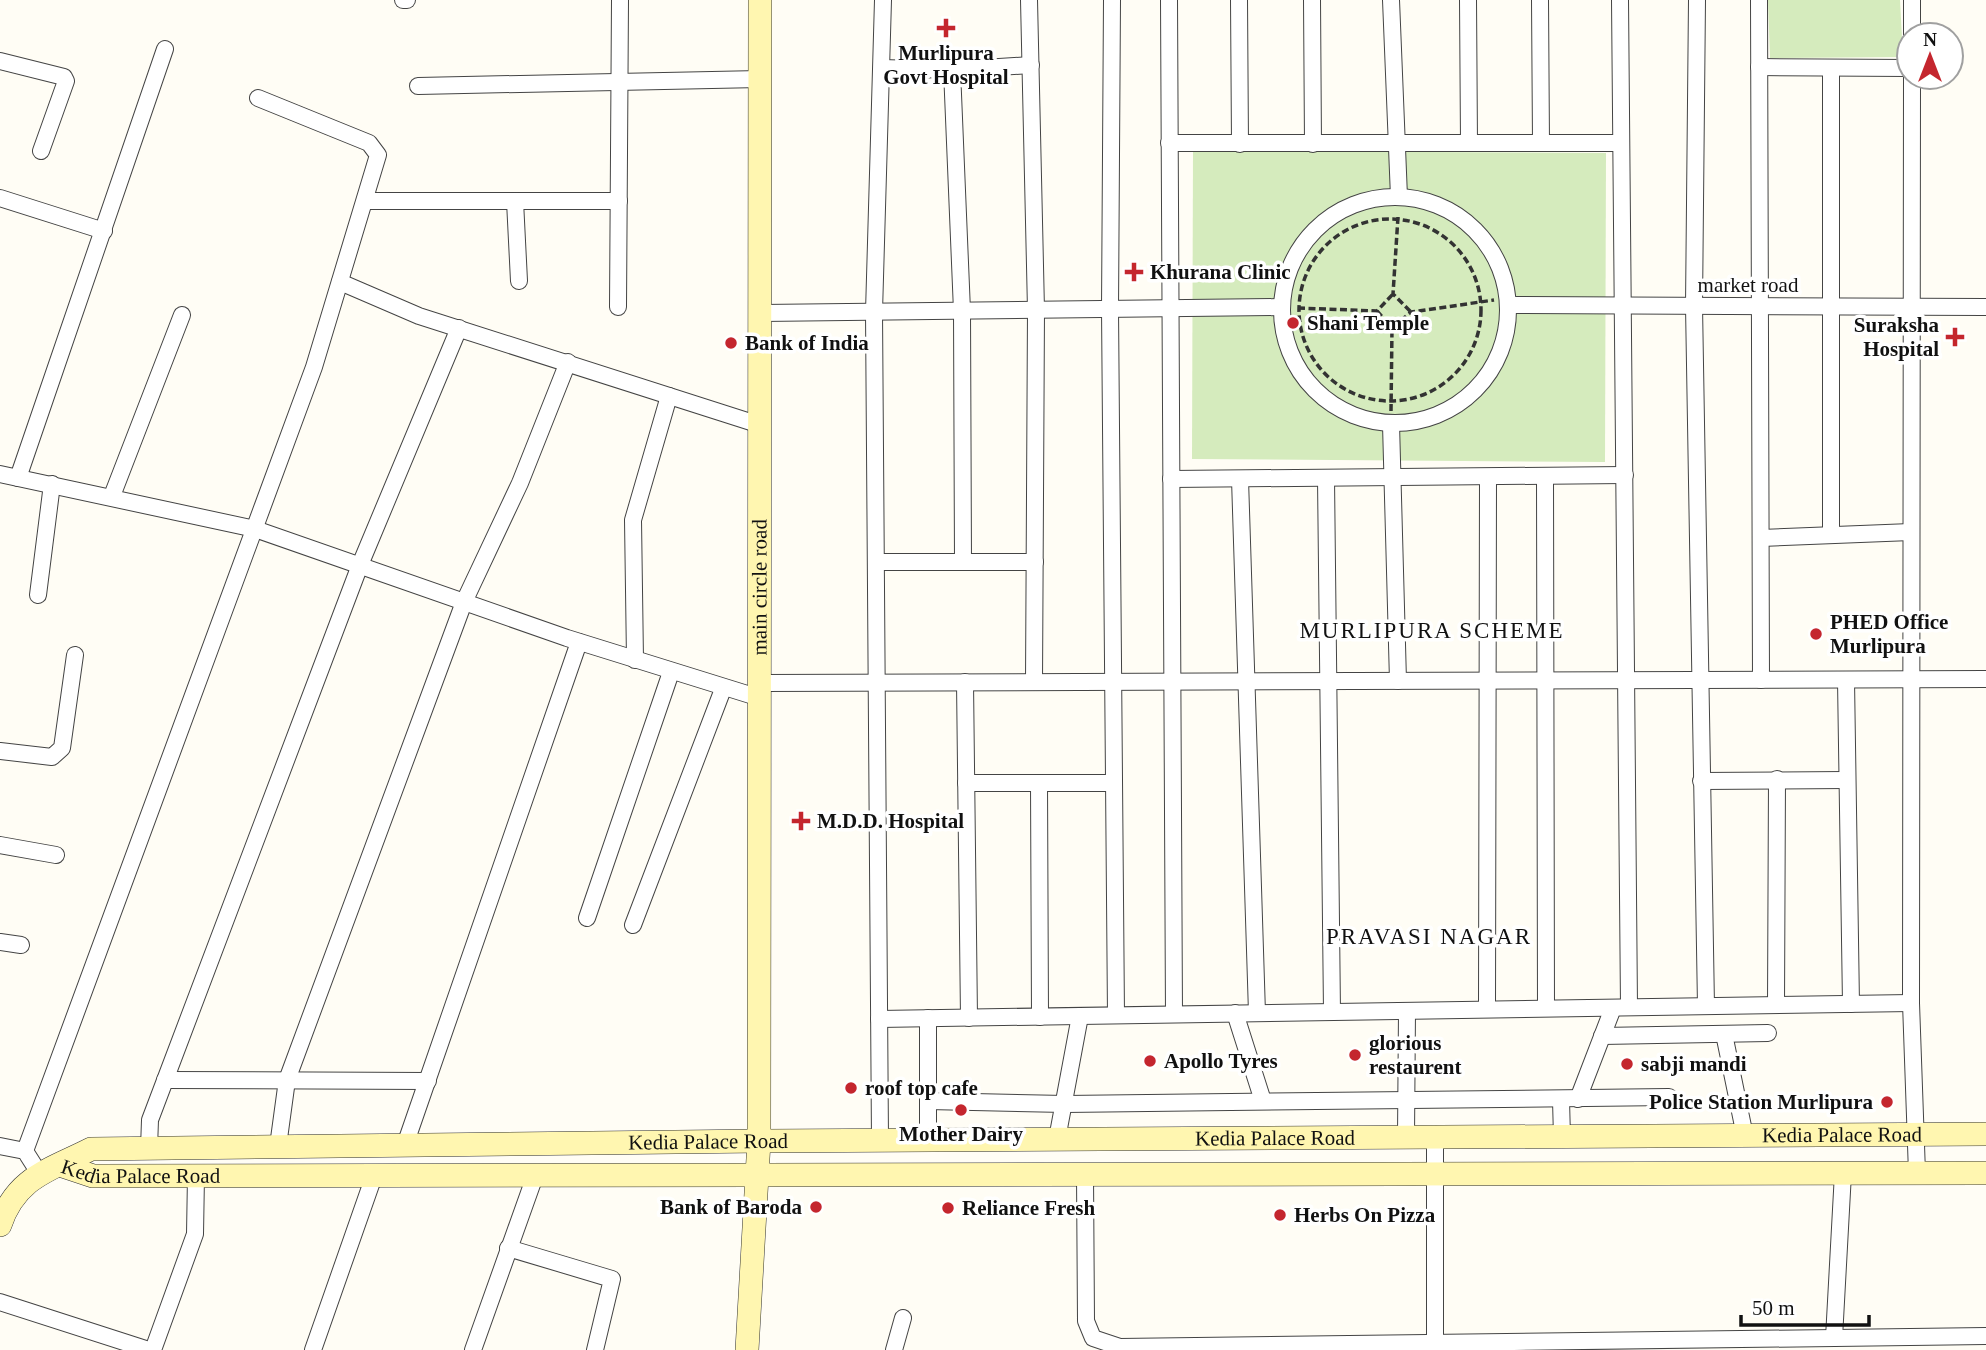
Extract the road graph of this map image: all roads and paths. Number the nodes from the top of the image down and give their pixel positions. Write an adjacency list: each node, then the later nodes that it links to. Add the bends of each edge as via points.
1 (620, 0): 26 (street)
2 (760, 0): 25 (street, main circle road)
3 (883, 0): 21 (street)
4 (1029, 0): 19 (street)
5 (1112, 0): 59 (street)
6 (1169, 0): 30 (street)
7 (1239, 0): 34 (street)
8 (1312, 0): 35 (street)
9 (1391, 0): 36 (street)
10 (1468, 0): 31 (street)
11 (1540, 0): 32 (street)
12 (1620, 0): 33 (street)
13 (1697, 0): 51 (street)
14 (1759, 0): 20 (street)
15 (1912, 0): 16 (street)
16 (1912, 21)
17 (165, 49): 44 (street)
18 (0, 61): 37 (street, via 66,81)
19 (1031, 65): 24 (street); 61 (street)
20 (1759, 67): 22 (street); 52 (street)
21 (882, 68): 24 (street); 64 (street)
22 (1831, 68): 23 (street); 53 (street)
23 (1895, 68)
24 (952, 70): 62 (street)
25 (760, 79): 26 (street); 66 (street, main circle road)
26 (620, 82): 27 (street); 42 (street)
27 (418, 86)
28 (1912, 91): 54 (street)
29 (258, 98): 40 (street, via 369,143 378,155)
30 (1169, 143): 34 (street); 60 (street)
31 (1469, 143): 32 (street); 36 (street)
32 (1541, 143): 33 (street)
33 (1622, 143): 50 (street)
34 (1240, 144): 35 (street)
35 (1312, 144): 36 (street)
36 (1397, 144): 38 (street)
37 (41, 152)
38 (1399, 197): 48 (street, via 1451,211 1473,227 1502,272); 56 (street, via 1349,207 1318,228 1294,258)
39 (0, 198): 44 (street)
40 (365, 201): 41 (street); 46 (street)
41 (515, 201): 42 (street); 45 (street)
42 (619, 201): 55 (street)
43 (1398, 219): 47 (path); 49 (path, via 1419,223 1455,245 1477,281); 58 (path, via 1373,220 1328,242 1312,261)
44 (104, 231): 80 (street)
45 (519, 281)
46 (340, 282): 68 (street); 86 (street)
47 (1393, 293): 63 (path); 65 (path)
48 (1509, 301): 49 (path); 50 (street, market road); 73 (street, via 1506,336 1495,365 1476,390 1451,409 1422,421)
49 (1482, 302): 65 (path); 72 (path, via 1481,323 1465,363 1433,391)
50 (1623, 305): 51 (street, market road); 76 (street)
51 (1695, 306): 52 (street, market road); 102 (street)
52 (1760, 306): 53 (street, market road); 89 (street)
53 (1831, 306): 54 (street, market road); 88 (street)
54 (1910, 306): 57 (street, market road); 87 (street)
55 (618, 307)
56 (1281, 307): 58 (path); 60 (street); 73 (street, via 1284,337 1294,364 1312,388 1353,415)
57 (1986, 307)
58 (1298, 308): 63 (path); 72 (path, via 1307,349 1333,381 1351,392)
59 (1110, 309): 60 (street); 61 (street); 114 (street)
60 (1170, 309): 82 (street)
61 (1037, 310): 62 (street); 92 (street)
62 (962, 311): 64 (street); 91 (street)
63 (1377, 311): 69 (path)
64 (874, 312): 66 (street); 90 (street)
65 (1411, 312): 69 (path)
66 (760, 313): 74 (street, main circle road)
67 (182, 315): 85 (street)
68 (459, 328): 70 (street); 93 (street)
69 (1392, 328): 72 (path)
70 (568, 362): 71 (street); 95 (street, via 520,483)
71 (669, 396): 74 (street); 98 (street, via 633,520)
72 (1392, 401): 73 (path)
73 (1391, 424): 78 (street)
74 (760, 425): 117 (street, main circle road)
75 (0, 474): 80 (street)
76 (1625, 475): 77 (street); 101 (street)
77 (1545, 476): 79 (street); 110 (street)
78 (1392, 477): 79 (street); 81 (street); 109 (street)
79 (1488, 477): 100 (street)
80 (18, 478): 84 (street)
81 (1326, 478): 83 (street); 108 (street)
82 (1171, 479): 83 (street); 115 (street)
83 (1240, 479): 107 (street)
84 (52, 484): 85 (street); 94 (street)
85 (112, 496): 86 (street)
86 (255, 528): 93 (street); 176 (street)
87 (1911, 532): 88 (street); 105 (street)
88 (1831, 535): 89 (street)
89 (1761, 538): 103 (street)
90 (876, 562): 91 (street); 111 (street)
91 (964, 562): 92 (street)
92 (1035, 562): 113 (street)
93 (360, 565): 95 (street); 152 (street)
94 (38, 595)
95 (464, 602): 96 (street); 153 (street)
96 (579, 642): 98 (street); 154 (street)
97 (75, 655): 118 (street, via 62,748 51,757)
98 (635, 660): 99 (street)
99 (671, 672): 116 (street); 127 (street)
100 (1487, 680): 109 (street); 110 (street); 136 (street)
101 (1626, 680): 102 (street); 110 (street); 135 (street)
102 (1702, 680): 103 (street); 121 (street)
103 (1761, 680): 104 (street)
104 (1846, 680): 105 (street); 120 (street)
105 (1911, 680): 106 (street); 131 (street)
106 (1986, 680)
107 (1246, 681): 108 (street); 115 (street); 141 (street)
108 (1327, 681): 109 (street); 139 (street)
109 (1398, 681)
110 (1544, 681): 137 (street)
111 (877, 682): 112 (street); 117 (street); 148 (street)
112 (965, 682): 113 (street); 122 (street)
113 (1034, 682): 114 (street)
114 (1113, 682): 115 (street); 124 (street)
115 (1172, 682): 142 (street)
116 (723, 689): 117 (street); 128 (street)
117 (760, 690): 171 (street, main circle road)
118 (0, 751)
119 (1777, 779): 120 (street); 121 (street); 132 (street)
120 (1846, 780): 133 (street)
121 (1701, 781): 134 (street)
122 (966, 783): 123 (street); 147 (street)
123 (1039, 783): 124 (street); 145 (street)
124 (1114, 783): 143 (street)
125 (0, 845): 126 (street)
126 (56, 855)
127 (587, 918)
128 (633, 925)
129 (0, 942): 130 (street)
130 (21, 945)
131 (1911, 1003): 133 (street); 163 (street)
132 (1776, 1004): 133 (street); 134 (street)
133 (1851, 1004)
134 (1706, 1006): 135 (street)
135 (1621, 1007): 137 (street); 151 (street)
136 (1487, 1008): 137 (street); 138 (street)
137 (1546, 1008)
138 (1407, 1011): 139 (street); 160 (street)
139 (1332, 1012): 141 (street)
140 (1236, 1013): 141 (street); 142 (street); 159 (street)
141 (1257, 1013)
142 (1174, 1014): 143 (street)
143 (1116, 1015): 144 (street)
144 (1080, 1016): 145 (street); 161 (street)
145 (1040, 1017): 147 (street)
146 (928, 1018): 147 (street); 148 (street); 158 (street)
147 (969, 1018)
148 (879, 1019): 169 (street)
149 (1768, 1033): 150 (street)
150 (1724, 1034): 151 (street); 165 (street)
151 (1602, 1036): 157 (street)
152 (165, 1080): 153 (street); 175 (street, via 150,1119)
153 (287, 1080): 154 (street); 174 (street)
154 (428, 1081): 172 (street)
155 (1669, 1097): 157 (street)
156 (1561, 1100): 157 (street); 160 (street); 164 (street)
157 (1578, 1100)
158 (928, 1101): 161 (street); 170 (street)
159 (1263, 1101): 160 (street); 161 (street)
160 (1406, 1101): 166 (street)
161 (1065, 1104): 168 (street)
162 (1986, 1134): 163 (street, Kedia Palace Road)
163 (1916, 1135): 165 (street, Kedia Palace Road); 179 (street)
164 (1562, 1136): 165 (street, Kedia Palace Road); 167 (street, Kedia Palace Road)
165 (1745, 1136)
166 (1406, 1137): 167 (street, Kedia Palace Road); 168 (street, Kedia Palace Road)
167 (1435, 1137): 181 (street)
168 (1057, 1139): 170 (street, Kedia Palace Road)
169 (880, 1140): 170 (street, Kedia Palace Road); 171 (street, Kedia Palace Road)
170 (928, 1140)
171 (760, 1141): 172 (street, Kedia Palace Road); 186 (street, main circle road)
172 (405, 1145): 174 (street, Kedia Palace Road)
173 (0, 1146): 176 (street)
174 (278, 1146): 175 (street, Kedia Palace Road)
175 (149, 1148): 177 (street, Kedia Palace Road, via 91,1149)
176 (25, 1151): 177 (street)
177 (50, 1169): 183 (street, Kedia Palace Road, via 93,1176); 187 (street, via 18,1189)
178 (1843, 1173): 179 (street, Kedia Palace Road); 181 (street, Kedia Palace Road); 192 (street)
179 (1917, 1173): 180 (street, Kedia Palace Road)
180 (1986, 1173)
181 (1434, 1174): 182 (street, Kedia Palace Road); 194 (street)
182 (1085, 1175): 186 (street, Kedia Palace Road); 194 (street, via 1086,1321 1093,1338 1120,1347)
183 (196, 1176): 184 (street, Kedia Palace Road); 195 (street, via 195,1234)
184 (374, 1176): 185 (street, Kedia Palace Road); 196 (street)
185 (535, 1176): 186 (street, Kedia Palace Road); 188 (street)
186 (757, 1176): 199 (street, main circle road)
187 (0, 1225)
188 (508, 1248): 197 (street); 198 (street, via 612,1279)
189 (0, 1301): 195 (street)
190 (903, 1318): 200 (street)
191 (1986, 1336): 193 (street)
192 (1834, 1338): 193 (street); 194 (street)
193 (1949, 1343)
194 (1427, 1346)
195 (151, 1350)
196 (313, 1350)
197 (473, 1350)
198 (596, 1350)
199 (747, 1350)
200 (894, 1350)

